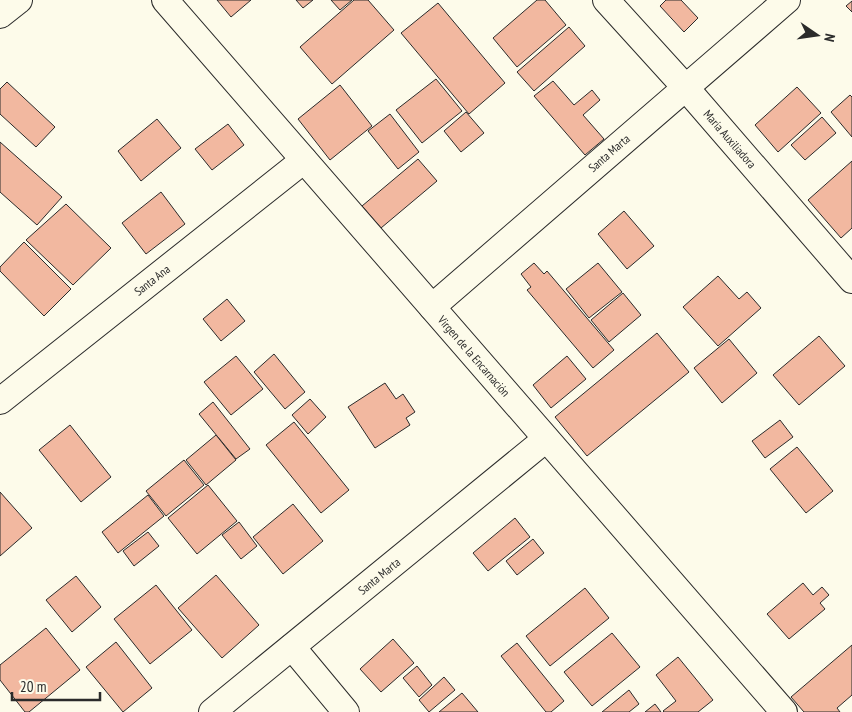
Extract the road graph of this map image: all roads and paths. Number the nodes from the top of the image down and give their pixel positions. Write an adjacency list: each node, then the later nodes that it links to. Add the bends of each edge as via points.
1 (19, 0): 5 (street)
2 (165, 0): 7 (street, Virgen de la Encarnación)
3 (606, 0): 6 (street, Maria Auxiliadora)
4 (787, 0): 6 (street, Santa Marta)
5 (0, 15)
6 (685, 87): 8 (street, Maria Auxiliadora); 9 (street, Santa Marta)
7 (304, 160): 9 (street, Virgen de la Encarnación); 10 (street, Santa Ana)
8 (852, 280)
9 (432, 307): 11 (street, Virgen de la Encarnación)
10 (0, 401)
11 (546, 439): 12 (street, Santa Marta); 15 (street, Virgen de la Encarnación)
12 (292, 647): 13 (street, Santa Marta); 14 (street)
13 (212, 712)
14 (346, 712)
15 (784, 712)

